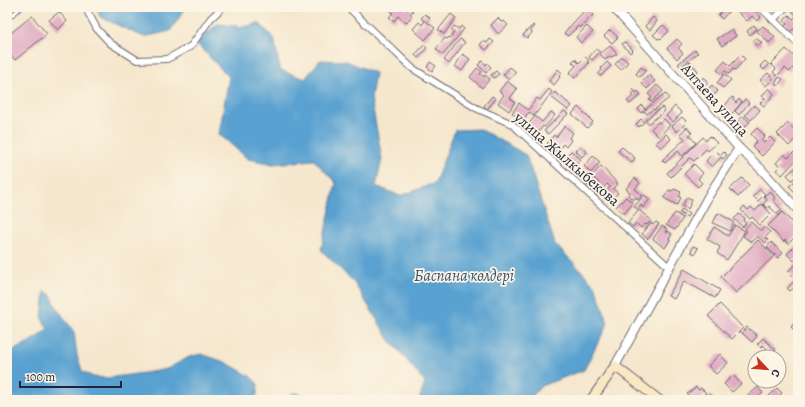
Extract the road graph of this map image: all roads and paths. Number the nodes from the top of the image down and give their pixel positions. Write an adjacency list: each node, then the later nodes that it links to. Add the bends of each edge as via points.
1 (22, 7): 8 (lane)
2 (85, 7): 3 (street, via 97,29 110,43 138,60 167,59 191,46 211,18)
3 (223, 7)
4 (348, 7): 13 (street, улица Жылкыбекова, via 412,68 476,108 512,124)
5 (614, 7): 11 (street, Алтаева улица)
6 (760, 7): 9 (street)
7 (786, 7): 9 (street)
8 (7, 19)
9 (774, 20): 10 (street)
10 (798, 44)
11 (739, 148): 12 (street, Алтаева улица); 13 (street, via 709,195)
12 (798, 210)
13 (669, 267): 14 (street)
14 (615, 366): 15 (main road); 16 (main road)
15 (591, 400)
16 (659, 400)

